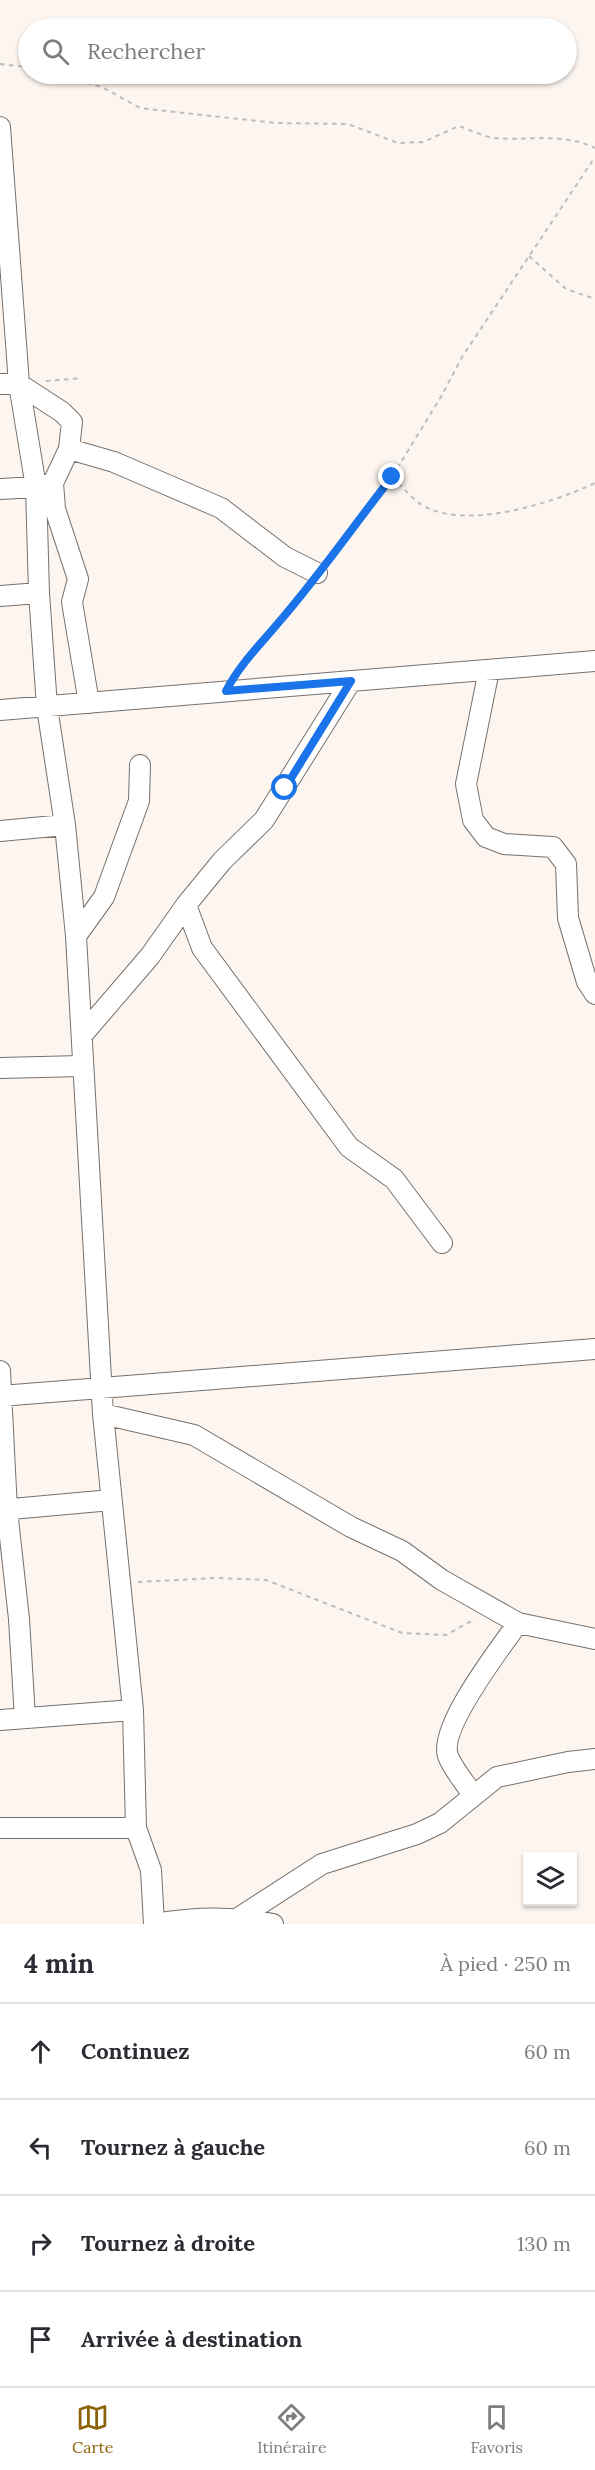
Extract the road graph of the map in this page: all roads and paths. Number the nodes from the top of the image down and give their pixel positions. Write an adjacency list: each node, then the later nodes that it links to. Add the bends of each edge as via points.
1 (0, 64): 2 (path)
2 (18, 66)
3 (90, 84): 5 (path, via 140,108 275,123 348,124 398,144 423,142 459,126 493,138 560,138)
4 (0, 127): 10 (street)
5 (595, 148)
6 (595, 157): 7 (path)
7 (529, 256): 8 (path, via 566,289); 12 (path, via 462,357)
8 (595, 299)
9 (82, 378): 10 (path)
10 (9, 384): 11 (street, via 62,411 72,422); 14 (street)
11 (69, 448): 14 (street); 16 (street, via 114,462 221,508 285,557)
12 (392, 477): 13 (path, via 423,505 454,516 515,510); 16 (path)
13 (595, 483)
14 (44, 485): 15 (street); 17 (street); 23 (street, via 78,579 72,602)
15 (0, 489)
16 (317, 573): 22 (path, via 255,648)
17 (39, 593): 18 (street); 24 (street)
18 (0, 596)
19 (595, 661): 20 (street)
20 (489, 670): 21 (street); 31 (street, via 466,784 474,820 486,837 504,844 553,847 566,864 568,918 587,982)
21 (351, 681): 22 (street); 29 (street, via 264,820 222,861)
22 (226, 691): 23 (street)
23 (89, 702): 24 (street)
24 (47, 707): 25 (street); 27 (street)
25 (0, 710)
26 (140, 765): 30 (street, via 139,801 104,897)
27 (65, 825): 28 (street); 30 (street)
28 (0, 831)
29 (186, 905): 32 (street, via 150,956); 35 (street, via 202,948 349,1147 394,1179)
30 (76, 936): 32 (street)
31 (595, 994)
32 (83, 1034): 33 (street)
33 (82, 1066): 34 (street); 38 (street)
34 (0, 1068)
35 (442, 1243)
36 (595, 1349): 38 (street)
37 (0, 1371): 39 (street)
38 (102, 1386): 39 (street); 40 (street)
39 (1, 1396): 42 (street)
40 (102, 1414): 41 (street); 44 (street, via 194,1435 351,1527 402,1551 442,1580)
41 (111, 1500): 42 (street); 43 (street)
42 (4, 1510): 48 (street, via 19,1619)
43 (121, 1583): 44 (path, via 216,1578 266,1580 402,1633 446,1635); 47 (street)
44 (493, 1608): 45 (street)
45 (518, 1623): 46 (street); 51 (street, via 468,1694 446,1740 448,1755)
46 (595, 1639)
47 (133, 1710): 48 (street); 53 (street)
48 (24, 1718): 49 (street)
49 (0, 1720)
50 (595, 1759): 51 (street, via 497,1777)
51 (473, 1795): 54 (street, via 440,1823 322,1864)
52 (0, 1828): 53 (street)
53 (136, 1828): 55 (street, via 151,1870)
54 (240, 1917): 55 (street, via 195,1917); 56 (street)
55 (154, 1924)
56 (273, 1924)

